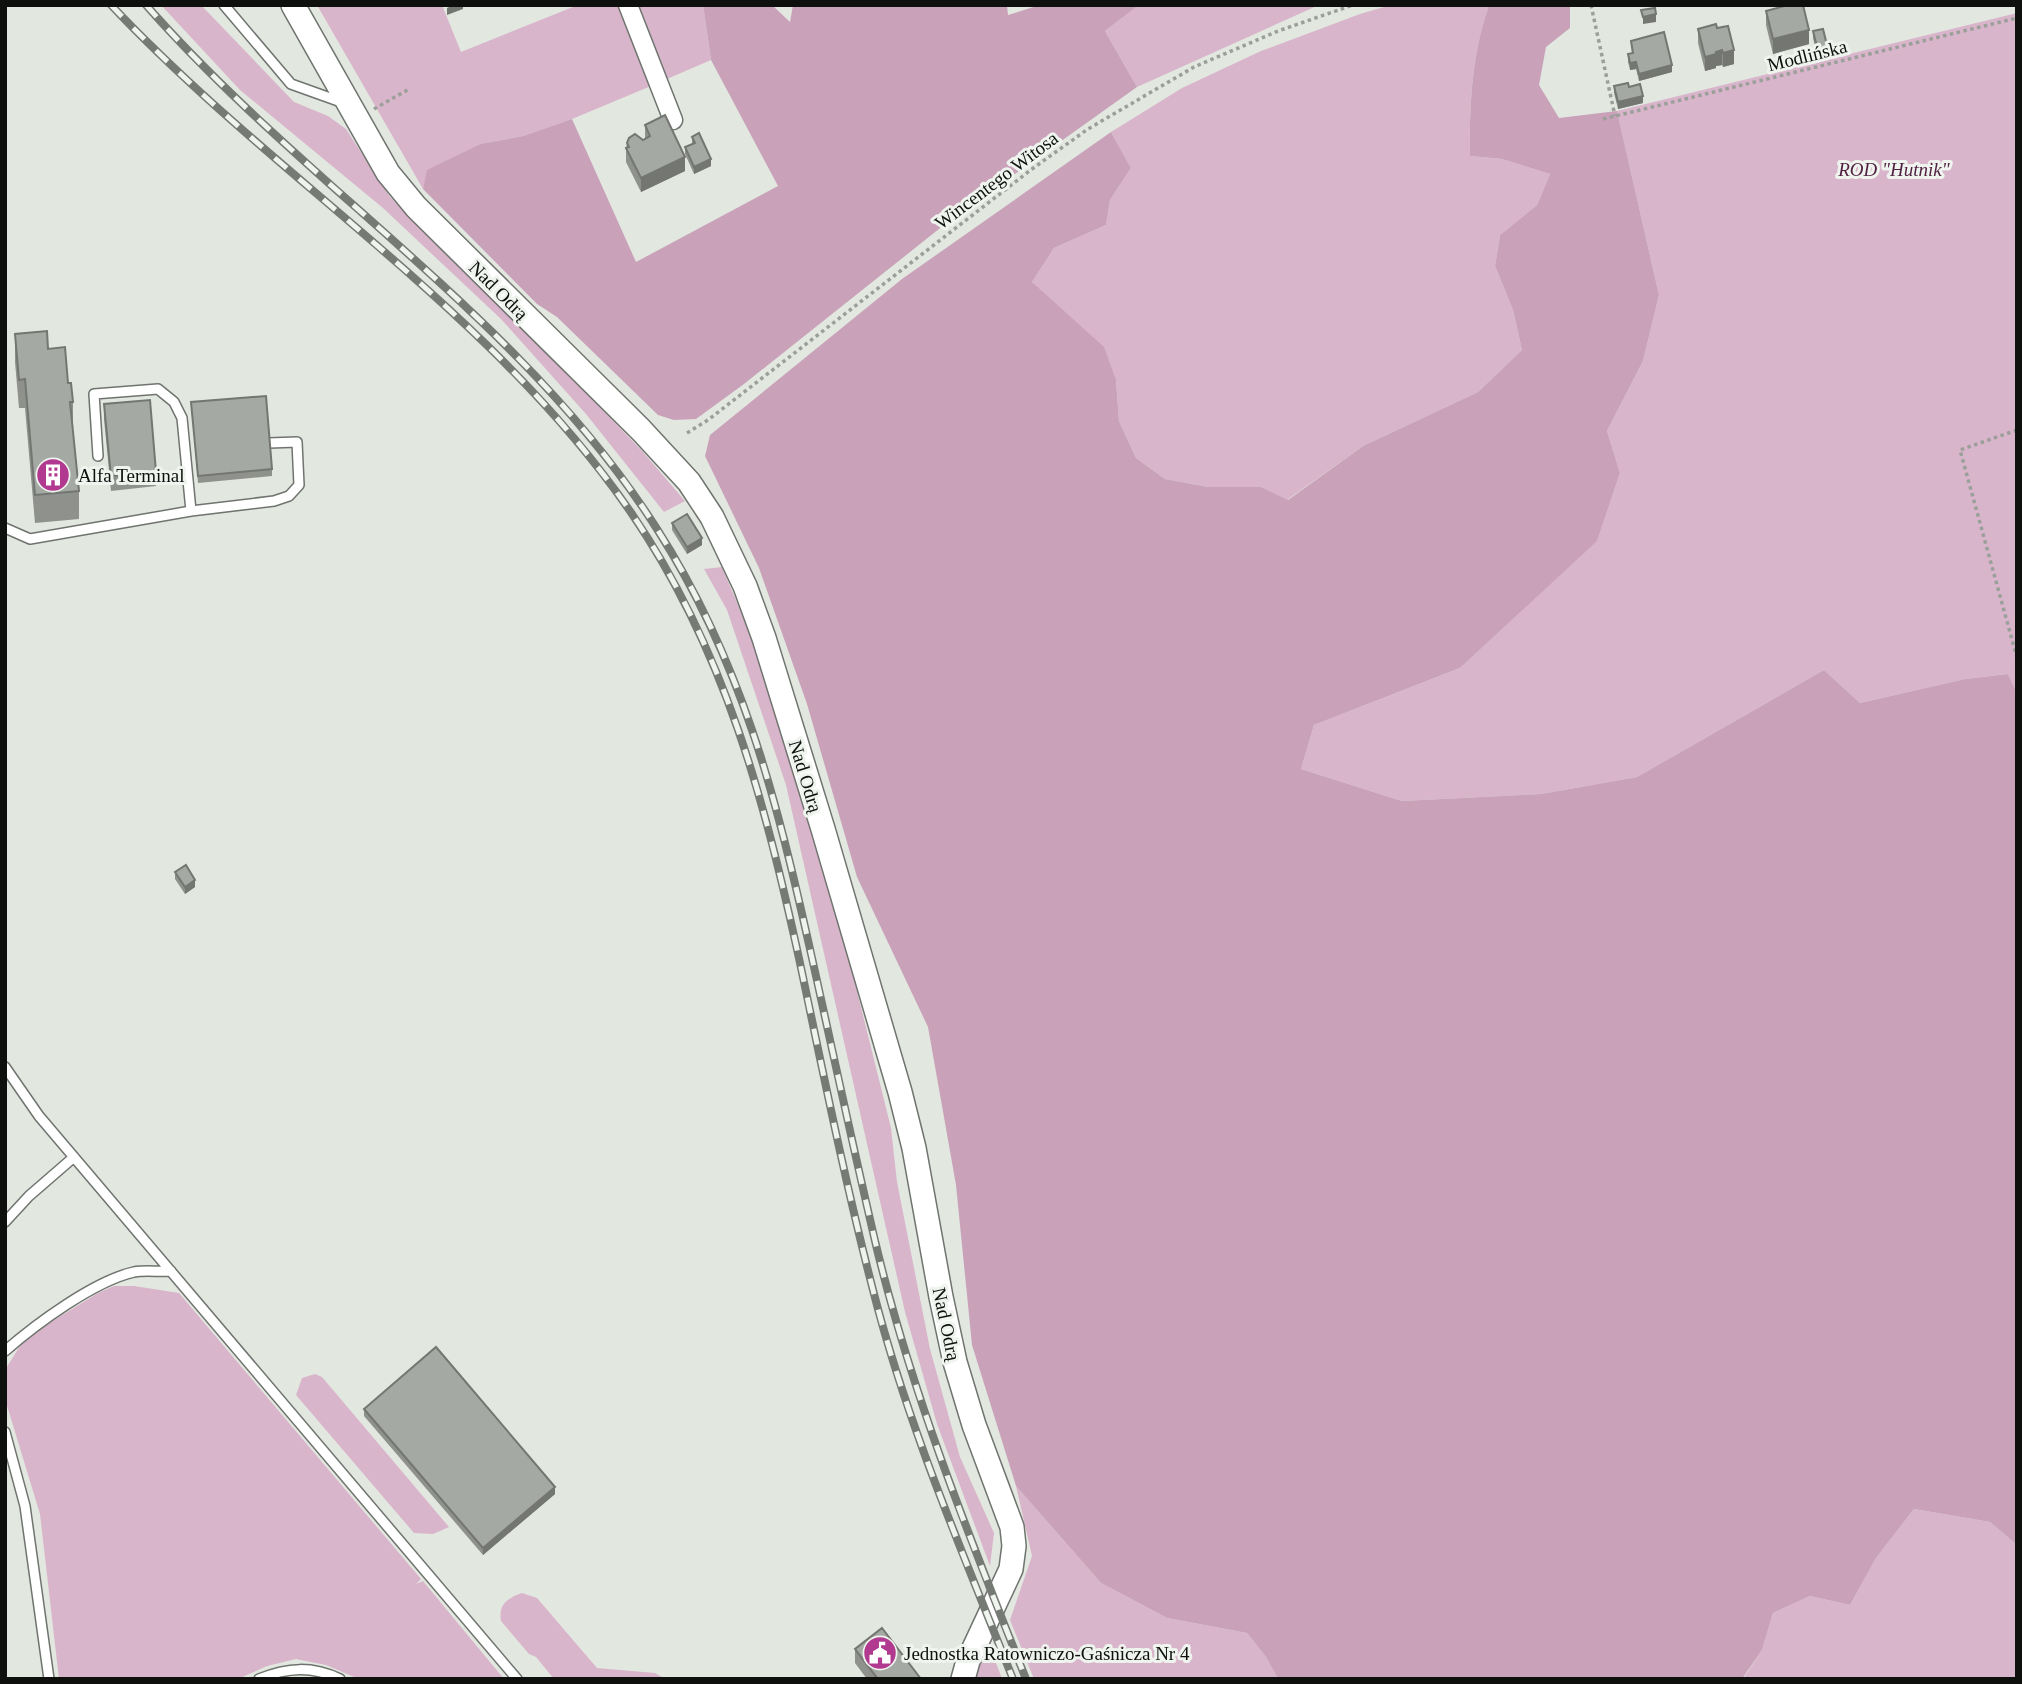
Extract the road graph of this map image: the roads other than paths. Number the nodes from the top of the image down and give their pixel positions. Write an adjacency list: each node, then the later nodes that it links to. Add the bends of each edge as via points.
1 (224, 5): 4 (lane, via 291,84)
2 (293, 5): 4 (street, Nad Odrą)
3 (628, 5): 5 (street)
4 (358, 108): 20 (street, Nad Odrą, via 388,173 416,208 690,482 745,586 900,1092 955,1362 1012,1527 1012,1563)
5 (673, 120)
6 (269, 443): 8 (lane, via 297,442 299,485 289,496)
7 (97, 456): 8 (lane, via 94,394 158,389 174,402 182,418)
8 (191, 512): 9 (lane, via 30,539)
9 (5, 528)
10 (5, 1067): 11 (lane)
11 (74, 1157): 12 (lane); 13 (lane)
12 (5, 1222)
13 (172, 1271): 14 (lane, via 134,1272 104,1284 36,1324); 19 (lane)
14 (5, 1351)
15 (5, 1432): 16 (lane, via 25,1506)
16 (49, 1679)
17 (259, 1679): 18 (lane, via 298,1668)
18 (341, 1679)
19 (517, 1679)
20 (963, 1679)

